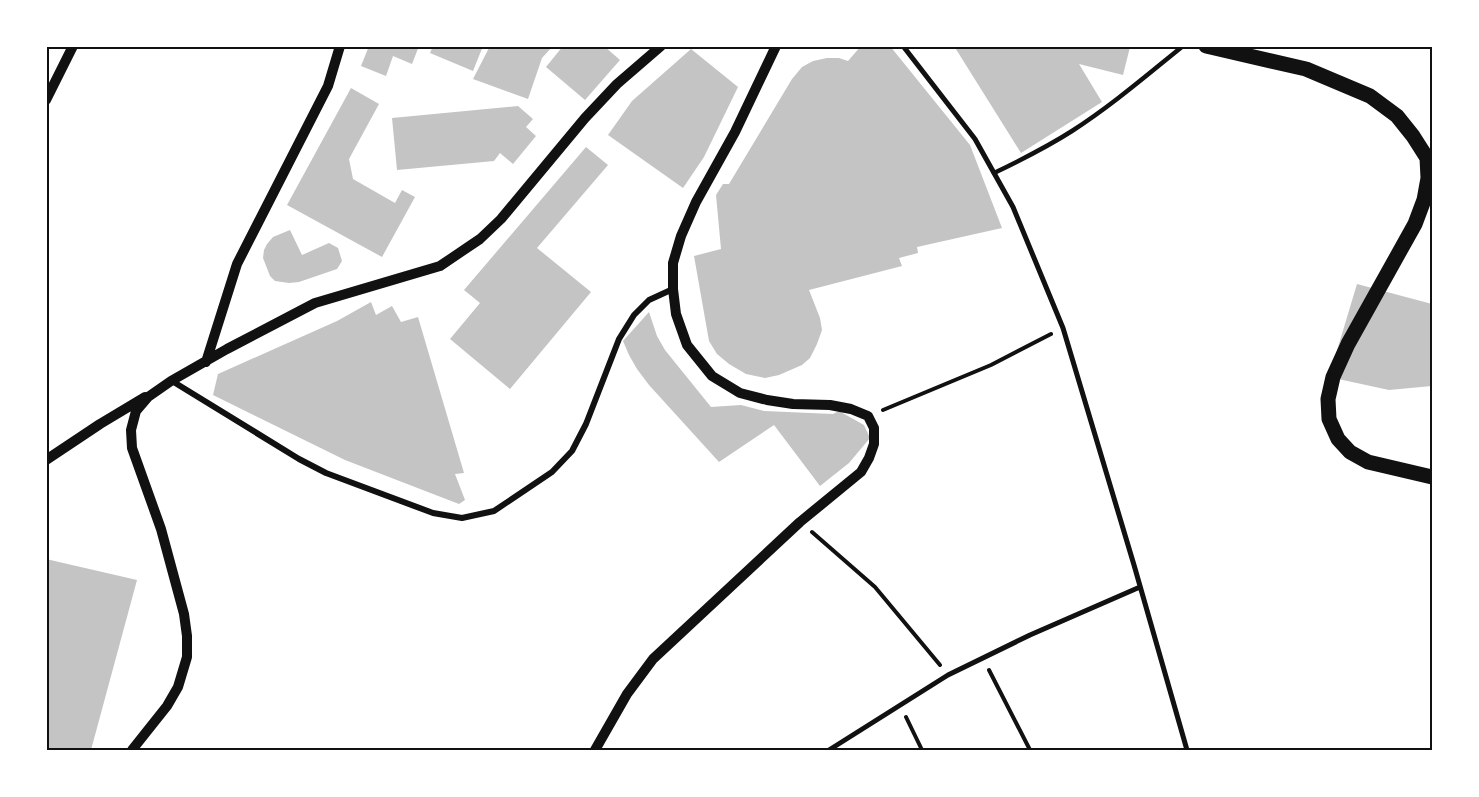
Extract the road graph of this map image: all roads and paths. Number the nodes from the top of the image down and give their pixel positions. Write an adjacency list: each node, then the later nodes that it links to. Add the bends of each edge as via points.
1 (74, 46): 8 (street)
2 (340, 46): 12 (street, via 328,86 237,264)
3 (661, 46): 12 (street, via 585,118 480,239 440,266 315,303)
4 (776, 46): 10 (street, via 681,236 673,262)
5 (903, 46): 9 (street, via 975,139)
6 (1184, 46): 9 (lane, via 1072,130)
7 (1206, 46): 16 (main road, via 1306,69 1370,96 1397,116 1427,158 1428,178 1416,224 1348,344 1328,399 1329,419 1338,439 1350,452 1368,462)
8 (46, 100)
9 (993, 173): 11 (street, via 1013,207)
10 (672, 289): 13 (street, via 649,300 619,339 572,451 552,472 494,511 462,518 433,513 326,473); 14 (street, via 687,345 712,376 740,393 767,400 830,405)
11 (1063, 328): 14 (path, via 991,364); 18 (street)
12 (206, 362): 13 (street)
13 (169, 382): 15 (street); 22 (street, via 136,411 132,448 161,529 184,614 186,657 178,687 167,706)
14 (868, 416): 17 (street, via 874,428 874,444 861,472)
15 (46, 460)
16 (1432, 477)
17 (800, 522): 20 (path, via 875,587); 23 (street, via 653,658)
18 (1140, 587): 19 (street); 27 (street)
19 (984, 658): 20 (street); 26 (path)
20 (948, 675): 21 (street)
21 (900, 705): 24 (street); 25 (path)
22 (132, 750)
23 (595, 750)
24 (829, 750)
25 (922, 750)
26 (1030, 750)
27 (1187, 750)

